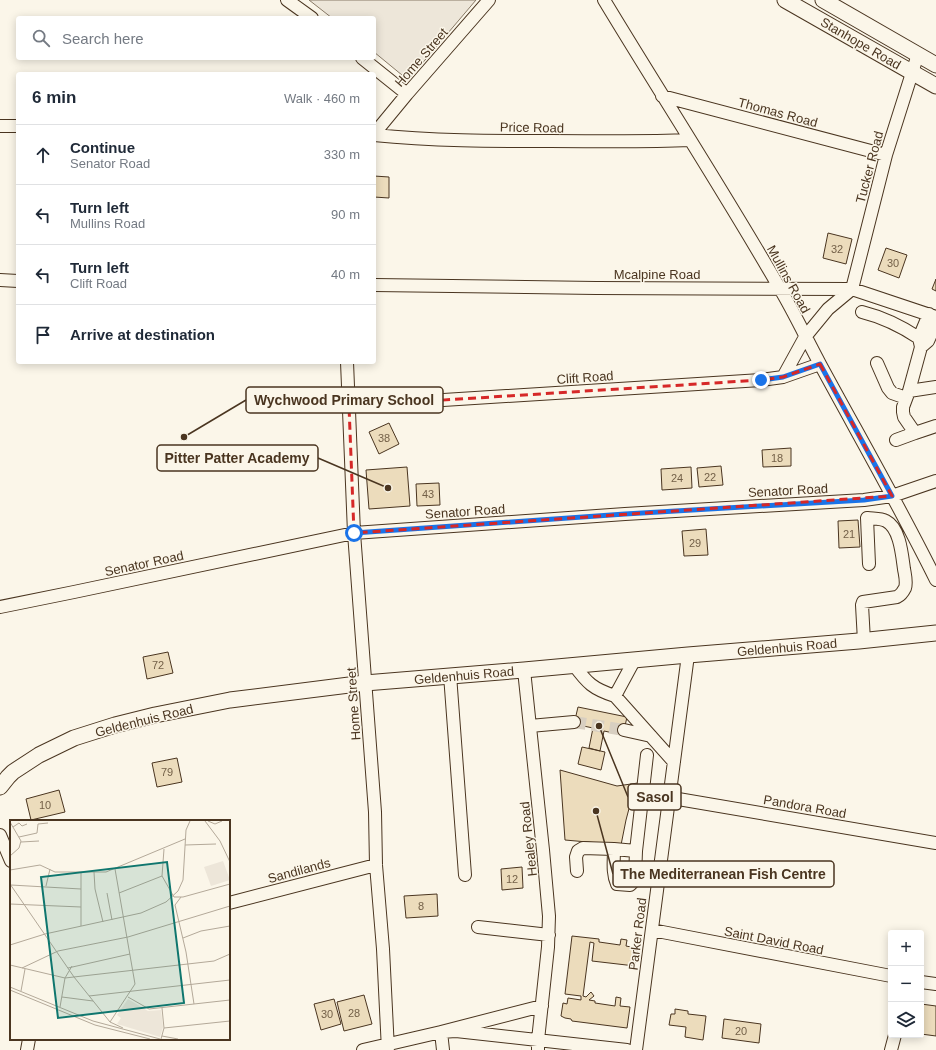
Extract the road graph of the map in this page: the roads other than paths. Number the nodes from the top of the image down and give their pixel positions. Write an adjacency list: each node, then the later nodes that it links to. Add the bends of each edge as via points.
1 (287, 0): 6 (street)
2 (489, 0): 12 (street, Home Street)
3 (604, 0): 13 (street, Mullins Road)
4 (785, 0): 10 (main road, Stanhope Road)
5 (823, 0): 7 (main road, Stanhope Road)
6 (309, 16)
7 (918, 54): 9 (main road, Stanhope Road); 10 (street, Tucker Road)
8 (364, 60): 12 (street)
9 (936, 65)
10 (913, 73): 11 (main road, Stanhope Road); 19 (street, Tucker Road)
11 (936, 86)
12 (407, 94): 16 (street, Home Street)
13 (662, 96): 18 (street, Mullins Road); 19 (street, Thomas Road)
14 (0, 126): 15 (street)
15 (16, 126)
16 (376, 132)
17 (376, 134): 18 (street, Price Road, via 404,138 518,141)
18 (690, 140): 23 (street, Mullins Road)
19 (886, 155): 24 (street, Tucker Road)
20 (0, 280): 21 (street)
21 (16, 281)
22 (376, 285): 23 (street, Mcalpine Road)
23 (780, 288): 24 (street, Mcalpine Road); 27 (street, Mullins Road)
24 (852, 288): 26 (street, Mcalpine Road); 27 (street, via 828,309)
25 (862, 312): 28 (street, via 889,321)
26 (934, 318): 28 (street)
27 (806, 337): 31 (street, Mullins Road); 32 (street)
28 (926, 342): 34 (street)
29 (877, 363): 34 (street, via 892,393)
30 (347, 364): 35 (street, Home Street)
31 (820, 364): 32 (street, Clift Road); 40 (street, Mullins Road)
32 (783, 377): 35 (street, Clift Road)
33 (936, 387): 34 (street)
34 (907, 394): 37 (street, via 902,412)
35 (349, 406): 43 (street, Home Street)
36 (936, 426): 37 (street)
37 (916, 434): 38 (street)
38 (896, 440)
39 (936, 481): 40 (street, Senator Road)
40 (892, 496): 41 (street, Senator Road); 45 (street, Mullins Road)
41 (864, 500): 42 (street); 43 (street, Senator Road)
42 (867, 518): 44 (street); 48 (street, via 880,519 892,526 899,540 906,583 905,589 897,597 863,602)
43 (354, 533): 46 (street, Senator Road); 54 (street, Home Street)
44 (869, 564)
45 (936, 580)
46 (0, 607)
47 (934, 637): 48 (main road, Geldenhuis Road)
48 (864, 641): 49 (main road, Geldenhuis Road)
49 (688, 655): 50 (main road, Geldenhuis Road); 61 (street, Parker Road)
50 (635, 660): 51 (main road, Geldenhuis Road); 55 (street)
51 (574, 665): 52 (main road, Geldenhuis Road); 55 (street, via 584,679 594,687)
52 (524, 670): 53 (main road, Geldenhuis Road); 57 (street, Healey Road)
53 (450, 675): 54 (main road, Geldenhuis Road); 72 (street)
54 (365, 683): 62 (main road, Geldenhuis Road, via 211,704 114,725 74,738 39,755); 70 (street, Home Street, via 375,812)
55 (615, 696): 59 (street)
56 (574, 722): 57 (street)
57 (530, 726): 76 (street, Healey Road, via 544,850)
58 (624, 730): 59 (street)
59 (651, 736): 61 (street)
60 (647, 755): 63 (street)
61 (674, 762): 64 (street, Parker Road)
62 (3, 782)
63 (643, 792): 64 (street, Pandora Road); 68 (street)
64 (669, 797): 66 (street, Pandora Road); 75 (street, Parker Road)
65 (0, 835): 69 (street)
66 (936, 843)
67 (614, 849): 68 (street); 68 (street, via 613,874 616,884 630,885 633,882); 71 (street, via 583,848 578,851 576,857)
68 (636, 851)
69 (10, 859)
70 (376, 865): 73 (street, Sandilands); 85 (street, Home Street)
71 (577, 871)
72 (465, 874)
73 (230, 903)
74 (478, 927): 76 (street)
75 (652, 930): 77 (street, Saint David Road); 90 (street, Parker Road)
76 (549, 935): 80 (street, Healey Road)
77 (888, 975)
78 (924, 982): 79 (street)
79 (936, 984)
80 (542, 1006): 81 (street); 84 (street, Healey Road)
81 (441, 1032): 84 (street, via 465,1032); 85 (street); 88 (street)
82 (894, 1038): 91 (street)
83 (29, 1040): 86 (street)
84 (538, 1045): 89 (street)
85 (388, 1047): 87 (street)
86 (27, 1050)
87 (363, 1050)
88 (442, 1050)
89 (627, 1050)
90 (636, 1050)
91 (891, 1050)

